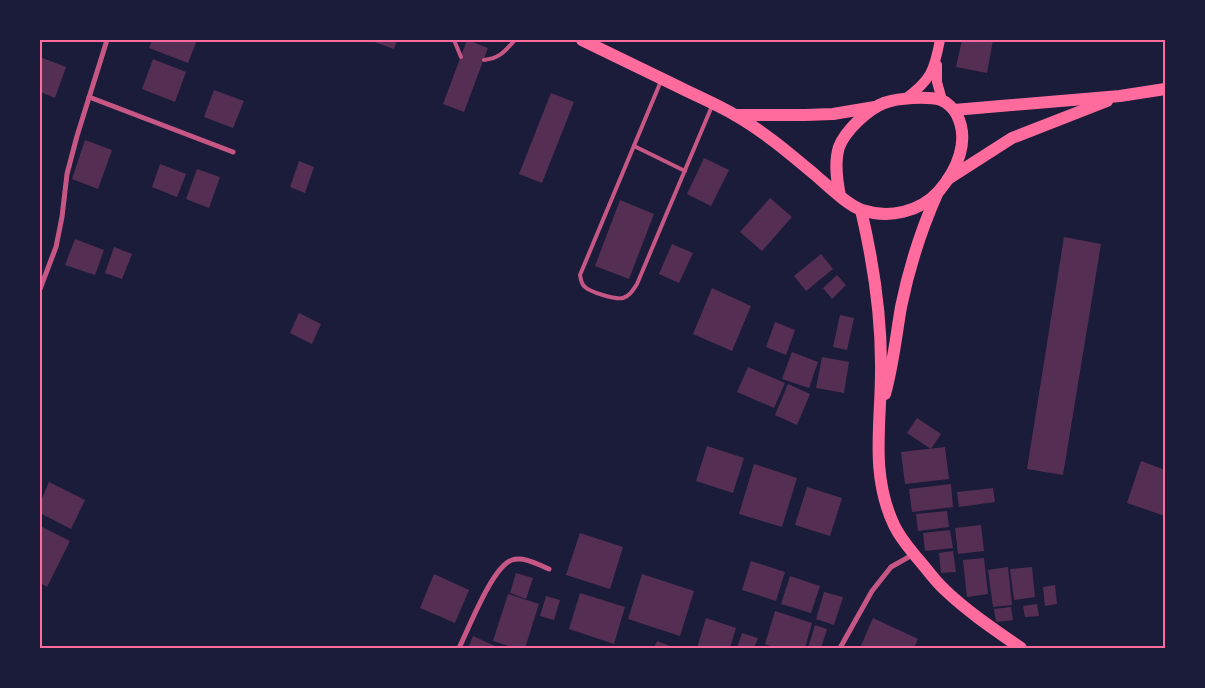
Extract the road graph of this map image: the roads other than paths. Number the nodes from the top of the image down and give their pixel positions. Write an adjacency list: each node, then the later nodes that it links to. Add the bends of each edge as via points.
1 (107, 40): 12 (street)
2 (454, 40): 6 (lane)
3 (515, 40): 8 (lane, via 502,54)
4 (582, 40): 9 (main road)
5 (940, 40): 7 (main road)
6 (461, 56)
7 (937, 58): 13 (main road, via 927,80); 14 (main road)
8 (484, 60)
9 (662, 79): 15 (main road); 19 (lane)
10 (1165, 89): 11 (main road)
11 (1120, 96): 17 (main road); 22 (main road, via 1012,138)
12 (89, 97): 20 (street); 26 (street, via 67,174 56,246)
13 (904, 100): 14 (main road); 16 (main road)
14 (942, 100): 17 (main road)
15 (713, 104): 18 (main road); 21 (lane)
16 (877, 107): 18 (main road, via 833,114); 24 (main road, via 858,121 839,148 836,178)
17 (954, 110): 22 (main road, via 961,123 963,140 962,150)
18 (735, 115): 24 (main road)
19 (634, 146): 21 (lane); 21 (lane, via 580,275 585,288 616,299 632,292)
20 (233, 152)
21 (685, 171)
22 (948, 179): 23 (main road)
23 (938, 192): 25 (main road, via 922,205 893,214); 27 (main road, via 924,225 908,281 892,371)
24 (840, 196): 25 (main road)
25 (861, 210): 27 (main road, via 877,297)
26 (40, 289)
27 (880, 412): 28 (main road, via 880,483 894,524)
28 (914, 554): 31 (street, via 891,567 872,591); 32 (main road, via 944,590)
29 (549, 569): 30 (street, via 523,559 512,560 502,567 490,582)
30 (459, 648)
31 (840, 648)
32 (1021, 648)

